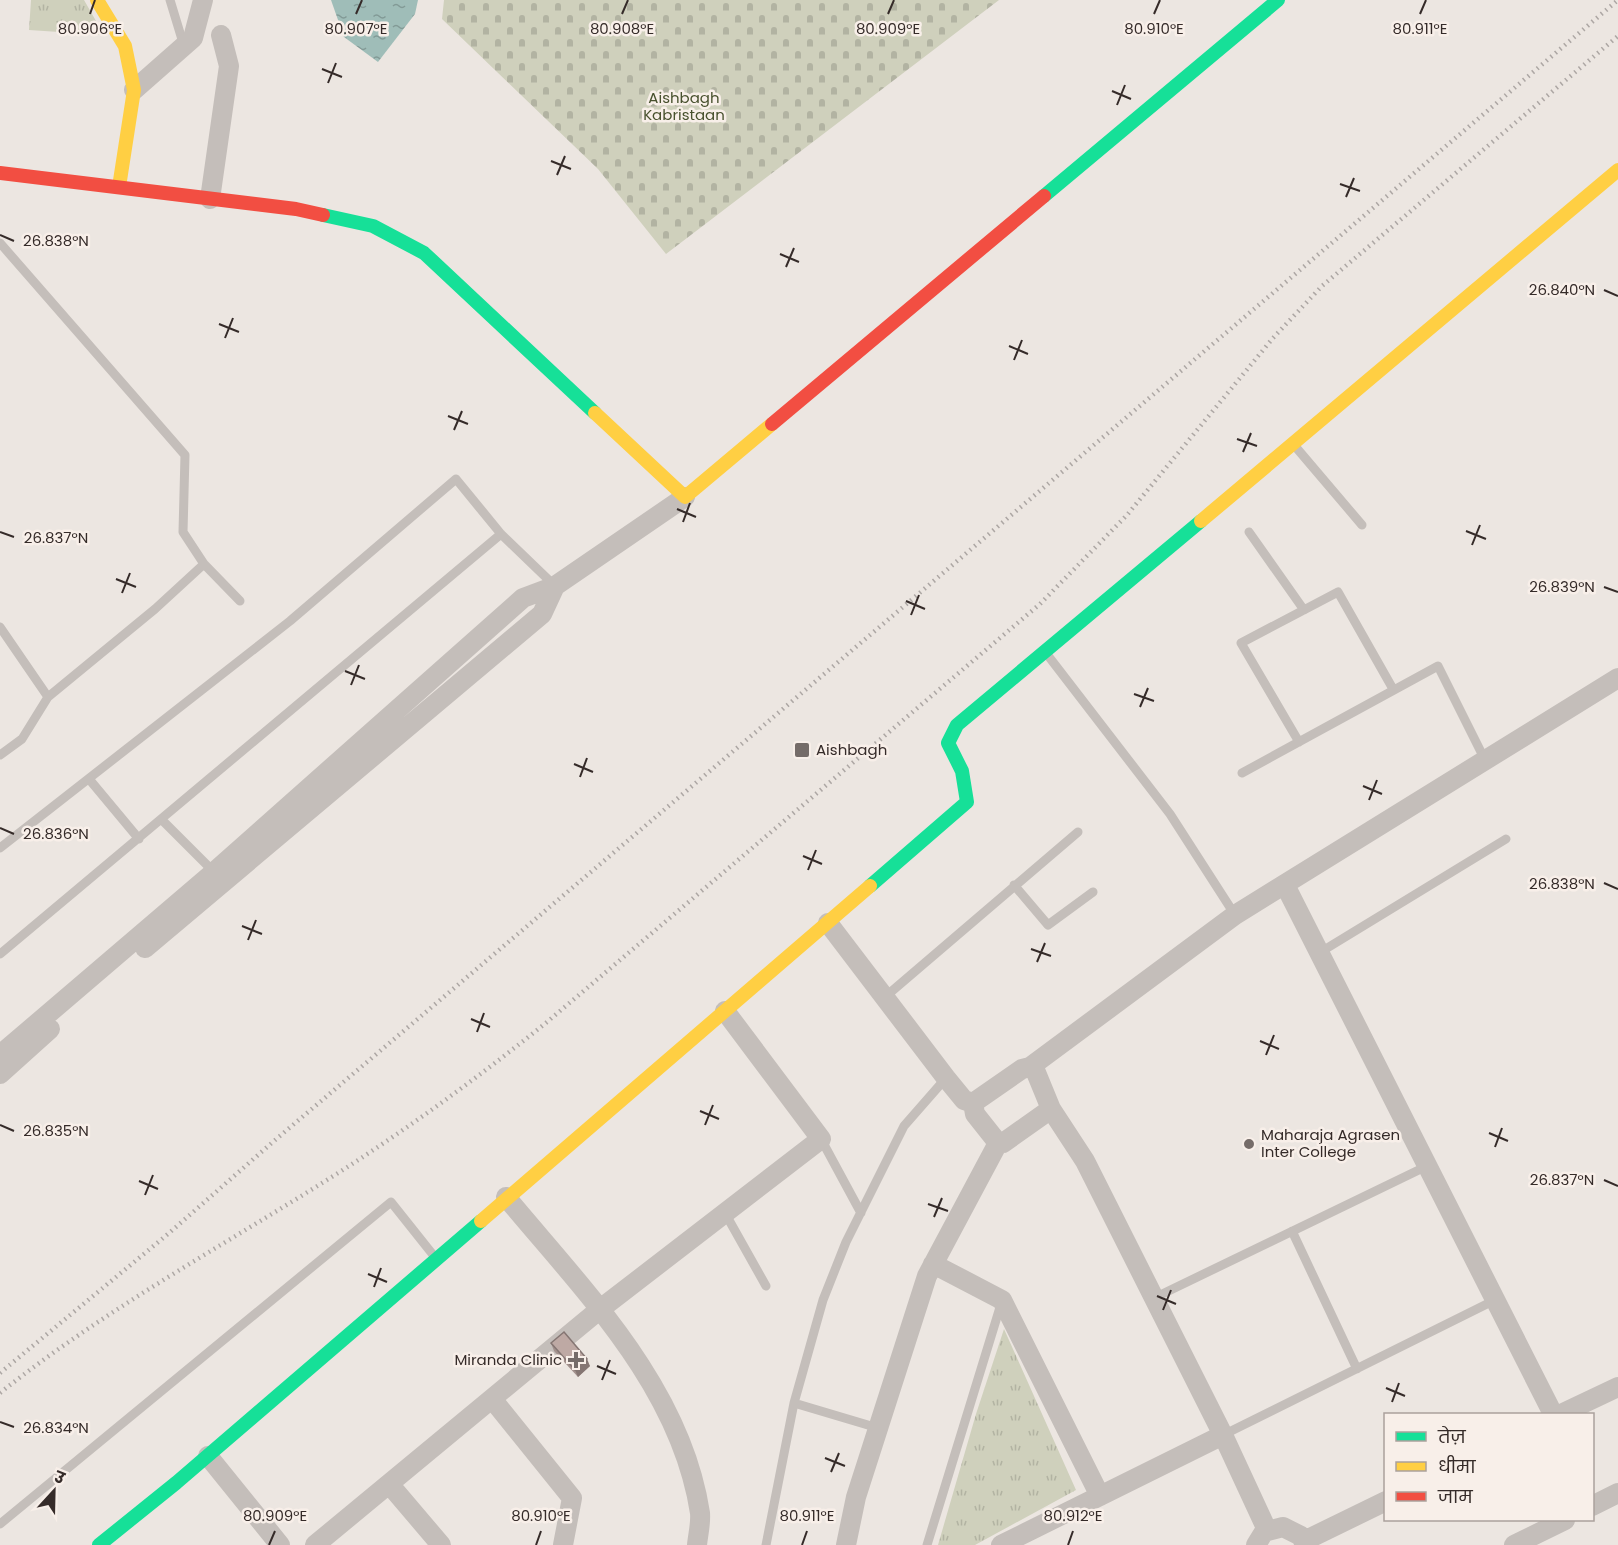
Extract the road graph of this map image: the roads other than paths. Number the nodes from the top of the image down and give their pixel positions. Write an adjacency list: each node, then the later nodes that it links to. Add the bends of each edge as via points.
1 (97, 0): 7 (street, via 125,46)
2 (170, 0): 6 (lane)
3 (203, 0): 6 (street, via 193,38)
4 (1278, 0): 14 (street)
5 (221, 35): 11 (street, via 229,66)
6 (184, 46): 7 (street)
7 (134, 90): 10 (street)
8 (1618, 170): 13 (street)
9 (0, 172): 10 (street)
10 (119, 187): 11 (street)
11 (210, 198): 14 (street, via 296,209 373,226 424,253)
12 (0, 243): 18 (lane, via 185,455 183,532)
13 (1292, 443): 15 (lane); 23 (street)
14 (685, 497): 19 (street)
15 (1362, 525)
16 (1249, 532): 21 (lane)
17 (501, 534): 19 (lane); 31 (lane, via 456,479 290,621); 32 (lane)
18 (204, 564): 20 (lane); 26 (lane)
19 (555, 586): 37 (street, via 523,598); 49 (street, via 542,614 80,1002)
20 (240, 601)
21 (1304, 610): 25 (lane, via 1338,592); 27 (lane, via 1241,643)
22 (0, 627): 26 (lane)
23 (1045, 651): 41 (lane, via 1157,797); 42 (street, via 957,725 948,743 962,771 967,802)
24 (1618, 678): 29 (street)
25 (1393, 689): 27 (lane); 29 (lane, via 1438,666)
26 (48, 697): 28 (lane, via 22,739)
27 (1299, 742): 30 (lane)
28 (0, 755)
29 (1485, 760): 39 (street)
30 (1242, 773)
31 (88, 778): 35 (lane); 36 (lane)
32 (162, 820): 35 (lane); 37 (lane)
33 (1078, 832): 38 (lane)
34 (1506, 839): 43 (lane)
35 (139, 840): 44 (lane)
36 (0, 848)
37 (214, 872): 47 (street)
38 (1014, 885): 40 (lane, via 1048,925); 45 (lane)
39 (1285, 885): 41 (street); 43 (street)
40 (1093, 892)
41 (1235, 915): 48 (street)
42 (828, 924): 45 (street); 46 (street)
43 (1319, 953): 55 (street)
44 (0, 954)
45 (885, 997): 50 (street)
46 (725, 1011): 53 (street); 56 (street)
47 (0, 1055)
48 (1030, 1067): 51 (street); 52 (street)
49 (0, 1074)
50 (946, 1078): 51 (street, via 964,1100); 57 (lane, via 904,1125)
51 (973, 1103): 54 (street, via 975,1114)
52 (1051, 1109): 54 (street); 63 (street, via 1085,1161)
53 (821, 1139): 57 (lane); 58 (street)
54 (998, 1143): 61 (street)
55 (1427, 1166): 59 (lane); 65 (street)
56 (506, 1197): 60 (street); 66 (street)
57 (861, 1213): 70 (lane, via 823,1300)
58 (724, 1214): 62 (lane); 66 (street)
59 (1292, 1231): 63 (lane); 67 (lane)
60 (436, 1258): 75 (street); 82 (lane, via 391,1202)
61 (933, 1264): 64 (street); 73 (street)
62 (766, 1286)
63 (1155, 1298): 74 (street)
64 (1002, 1300): 78 (street); 93 (lane)
65 (1495, 1300): 67 (lane); 71 (street)
66 (599, 1310): 69 (street); 90 (street, via 625,1342 666,1411 688,1465 700,1515)
67 (1357, 1369): 74 (lane)
68 (1618, 1387): 72 (street)
69 (493, 1400): 76 (street); 89 (street, via 572,1498)
70 (794, 1403): 73 (lane); 91 (lane)
71 (1552, 1413)
72 (1563, 1413)
73 (878, 1428): 92 (street, via 856,1497)
74 (1223, 1435): 78 (street); 83 (street)
75 (207, 1456): 85 (street); 86 (street)
76 (390, 1485): 87 (street); 88 (street)
77 (1618, 1493): 80 (street)
78 (1100, 1496): 94 (street)
79 (1384, 1502): 84 (street)
80 (1594, 1505)
81 (1563, 1521): 95 (street)
82 (0, 1524)
83 (1261, 1538): 84 (street, via 1283,1527 1294,1530)
84 (1305, 1543)
85 (99, 1545)
86 (280, 1545)
87 (315, 1545)
88 (441, 1545)
89 (563, 1545)
90 (697, 1545)
91 (766, 1545)
92 (846, 1545)
93 (927, 1545)
94 (1001, 1545)
95 (1514, 1545)

